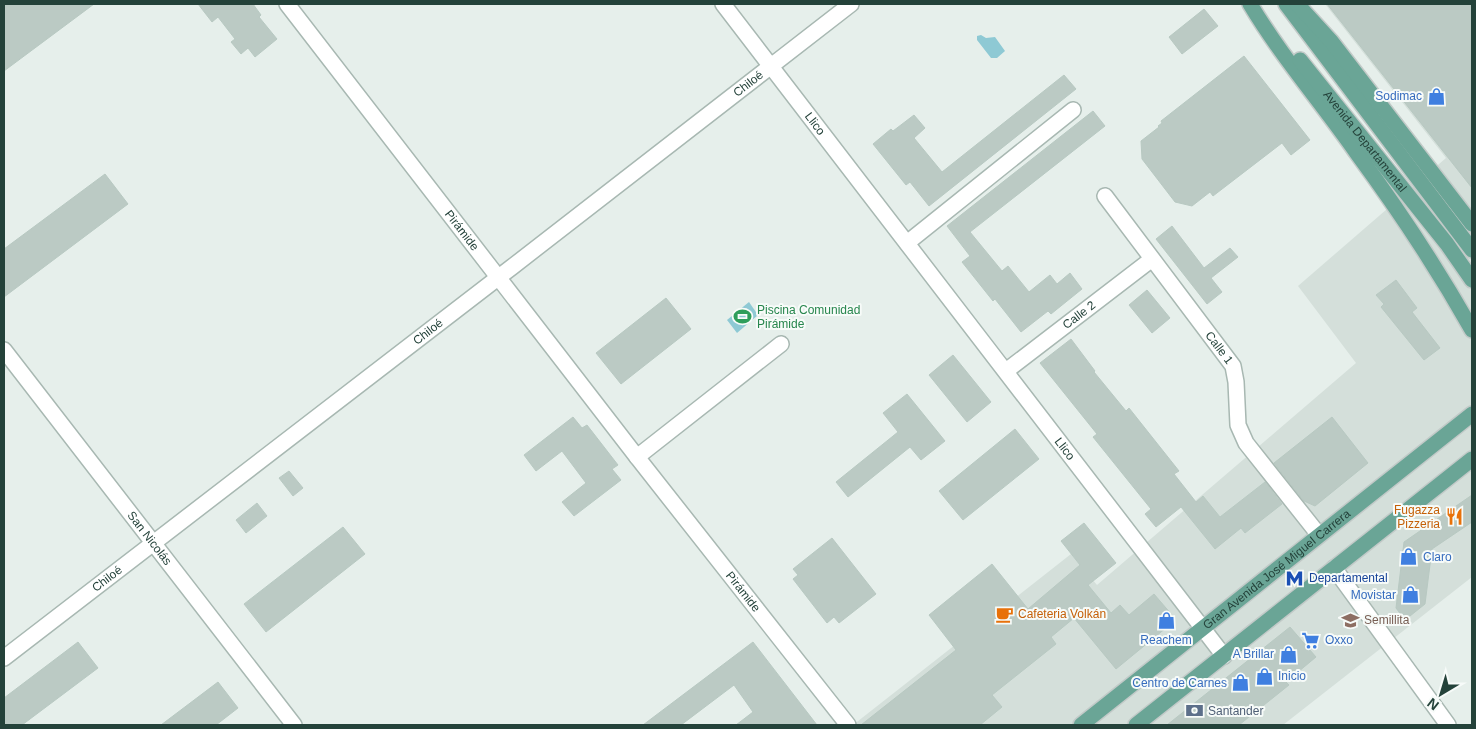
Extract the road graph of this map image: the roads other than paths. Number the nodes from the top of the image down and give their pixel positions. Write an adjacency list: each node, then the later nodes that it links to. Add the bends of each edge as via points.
1 (287, 4): 15 (street, Pirámide)
2 (723, 4): 8 (street, Llico)
3 (851, 4): 8 (street, Chiloé)
4 (1250, 4): 17 (main road, via 1434,264)
5 (1255, 4): 16 (main road, Avenida Departamental, via 1447,244)
6 (1286, 4): 13 (main road, Avenida Departamental)
7 (1297, 4): 11 (main road, via 1331,41)
8 (771, 66): 12 (street, Llico); 15 (street, Chiloé)
9 (1073, 110): 12 (street)
10 (1105, 196): 14 (street, Calle 1)
11 (1472, 224)
12 (907, 243): 20 (street, Llico)
13 (1472, 250)
14 (1152, 259): 20 (street, Calle 2); 24 (street, Calle 1, via 1233,366 1238,425 1246,443)
15 (498, 278): 22 (street, Pirámide); 25 (street, Chiloé)
16 (1472, 280)
17 (1472, 330)
18 (781, 344): 22 (street)
19 (4, 350): 25 (street, San Nicolás)
20 (1006, 371): 27 (street, Llico)
21 (1472, 414): 24 (main road, Gran Avenida José Miguel Carrera)
22 (637, 457): 31 (street, Pirámide)
23 (1472, 459): 26 (main road)
24 (1319, 535): 27 (main road, Gran Avenida José Miguel Carrera)
25 (153, 544): 29 (street, Chiloé); 30 (street, San Nicolás)
26 (1334, 568): 28 (main road); 34 (street)
27 (1203, 629): 28 (street, Llico); 32 (main road, Gran Avenida José Miguel Carrera)
28 (1224, 656): 33 (main road)
29 (4, 658)
30 (294, 725)
31 (848, 725)
32 (1081, 725)
33 (1136, 725)
34 (1448, 725)

